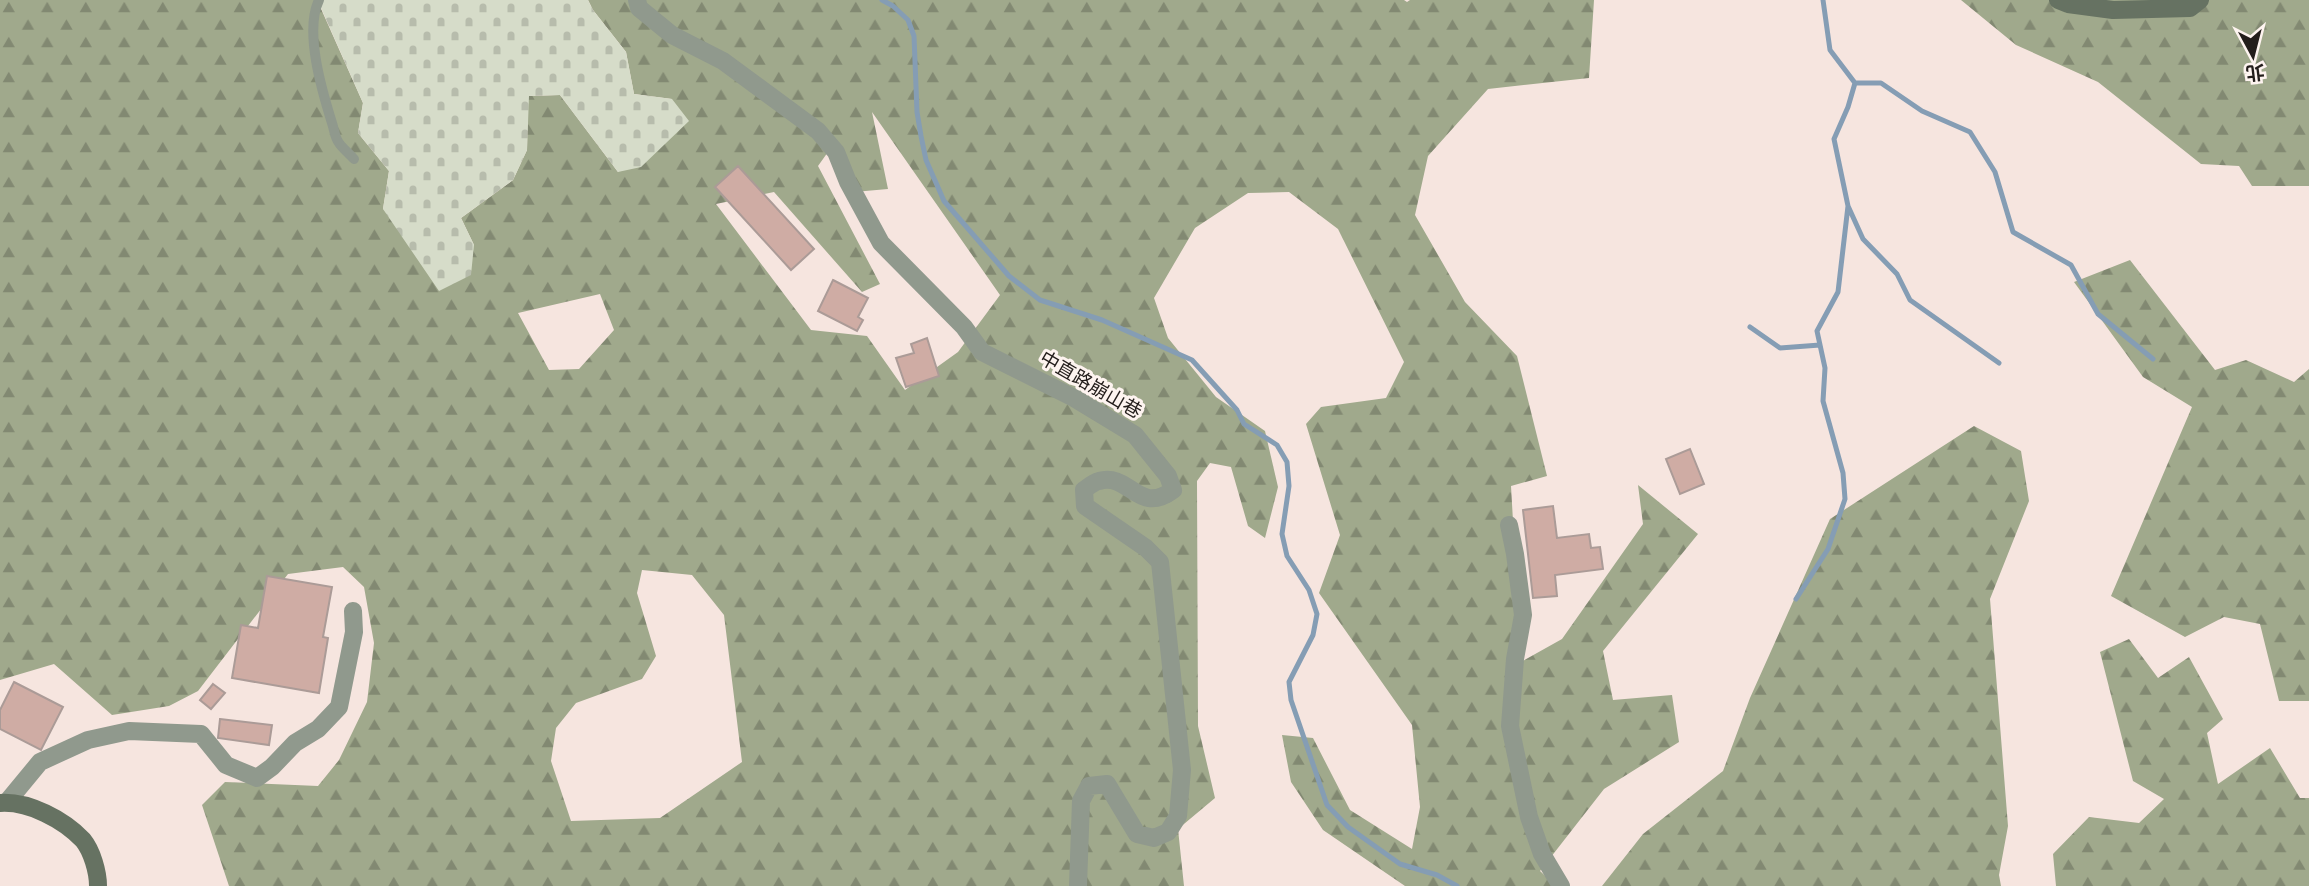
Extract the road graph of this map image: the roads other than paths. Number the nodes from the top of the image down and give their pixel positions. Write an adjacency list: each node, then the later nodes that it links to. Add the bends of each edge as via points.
1 (319, 0): 5 (lane, via 314,31 324,98 338,142)
2 (2058, 0): 3 (street, via 2113,10 2190,8)
3 (2200, 0)
4 (634, 3): 10 (street, 中直路崩山巷, via 672,35 723,61 818,131 836,152 881,243 964,327 982,352 1135,435 1168,476 1173,490 1161,499 1148,499 1115,480 1098,481 1084,490 1085,506 1160,562 1182,770 1178,816 1168,832 1154,838 1138,834 1107,783 1089,786 1081,801)
5 (354, 159)
6 (1509, 526): 11 (street, via 1523,615 1510,726 1529,817 1542,854)
7 (353, 611): 8 (street, via 354,632 339,707 257,778 226,765 201,734 130,731 88,740 40,761)
8 (3, 802): 9 (street, via 58,820 85,842)
9 (98, 886)
10 (1077, 886)
11 (1561, 886)

